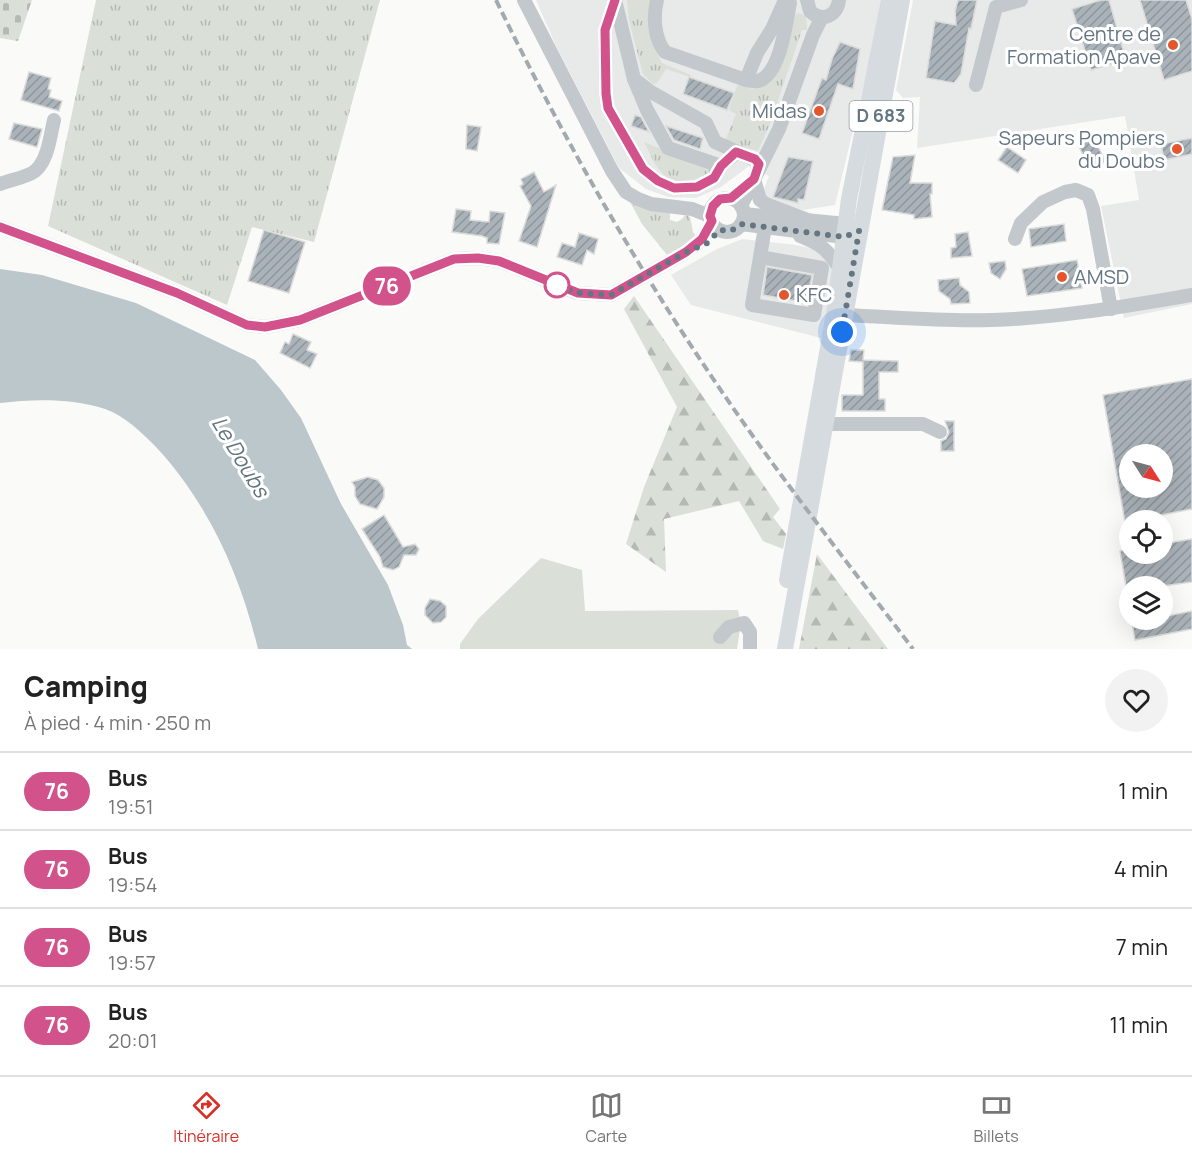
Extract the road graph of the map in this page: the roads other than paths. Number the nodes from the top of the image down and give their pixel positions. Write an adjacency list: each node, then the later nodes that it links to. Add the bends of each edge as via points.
1 (524, 0): 22 (street, via 626,192 651,204)
2 (615, 0): 13 (street); 18 (street, via 605,30 608,108 643,169 674,188 697,187 714,178)
3 (657, 0): 14 (street, via 654,16 659,45 665,52)
4 (784, 0): 14 (street)
5 (791, 0): 12 (street)
6 (839, 0): 11 (street, via 832,15)
7 (889, 0): 21 (main road, D 683)
8 (902, 0): 30 (main road, D 683)
9 (1021, 0): 15 (street, via 996,8)
10 (808, 3): 11 (street, via 813,14); 12 (street)
11 (822, 17): 19 (street, via 779,129)
12 (786, 19): 14 (street, via 771,71 757,82)
13 (634, 79): 17 (street, via 706,123 715,142); 18 (street, via 668,148)
14 (746, 80)
15 (976, 85)
16 (54, 120): 20 (street, via 42,164 31,174)
17 (736, 152): 18 (street); 19 (street, via 758,161)
18 (721, 166)
19 (754, 179): 23 (street); 25 (street, via 760,200)
20 (0, 184)
21 (849, 199): 26 (street, via 836,218); 30 (main road, D 683)
22 (692, 209): 23 (street); 24 (street)
23 (735, 209): 24 (street, via 713,206); 24 (street, via 731,231); 25 (street); 28 (street)
24 (714, 222): 27 (street, via 706,244 611,295 565,289 499,261 454,259 300,320 265,327 247,325 177,293)
25 (813, 222): 26 (street)
26 (827, 223): 30 (street)
27 (0, 227)
28 (765, 227): 29 (street); 32 (street)
29 (788, 229): 30 (street); 33 (street, via 826,249)
30 (850, 231): 33 (main road, D 683); 36 (main road, D 683)
31 (1014, 239): 35 (street, via 1021,222 1043,202 1076,190 1088,195)
32 (760, 257): 32 (street, via 752,305 814,315 822,268)
33 (840, 269): 41 (main road, D 683)
34 (1192, 295): 35 (street)
35 (1111, 309): 36 (street, via 991,320)
36 (845, 315): 37 (main road, D 683)
37 (827, 424): 38 (street, via 923,424); 42 (main road, D 683)
38 (940, 432)
39 (720, 637): 40 (street, via 729,627 744,623 750,632)
40 (750, 649)
41 (774, 649)
42 (785, 649)

